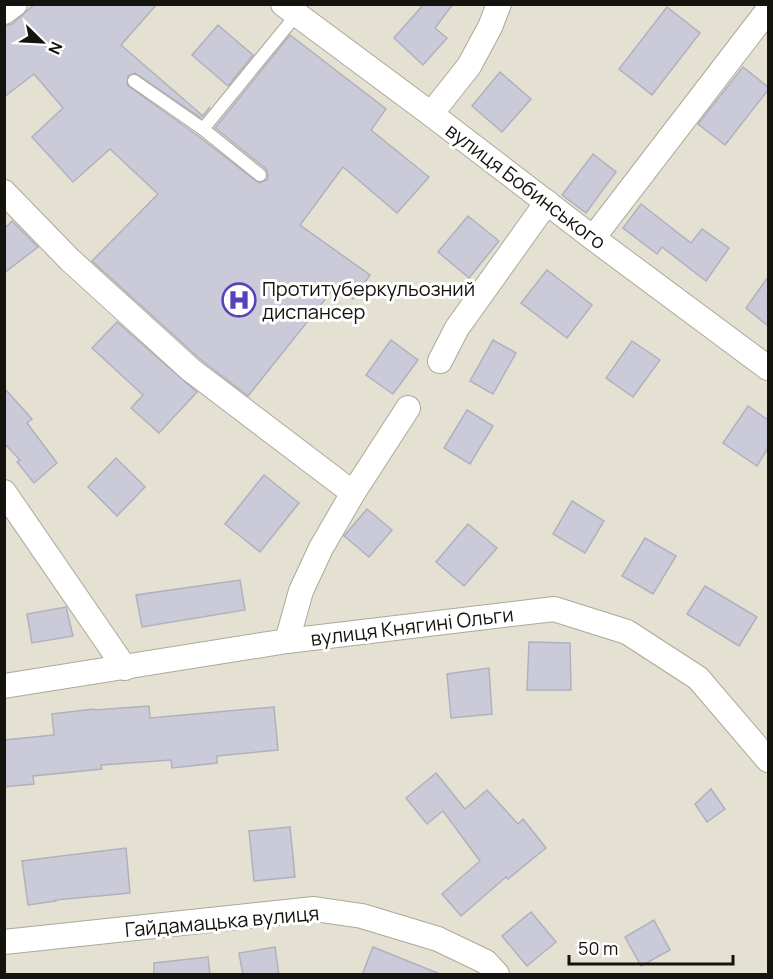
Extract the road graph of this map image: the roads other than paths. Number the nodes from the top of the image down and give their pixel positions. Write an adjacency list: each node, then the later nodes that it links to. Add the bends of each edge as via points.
1 (15, 4): 5 (street)
2 (499, 4): 7 (street, via 469,66)
3 (290, 9): 7 (street, вулиця Бобинського); 8 (lane)
4 (768, 10): 12 (street)
5 (4, 12)
6 (134, 81): 8 (lane)
7 (431, 114): 11 (street, вулиця Бобинського)
8 (203, 129): 9 (lane)
9 (260, 175)
10 (4, 192): 17 (street, via 70,260 191,370)
11 (547, 202): 12 (street, вулиця Бобинського); 13 (street, via 457,328)
12 (593, 238): 14 (street, вулиця Бобинського)
13 (440, 361)
14 (768, 368)
15 (408, 408): 17 (street)
16 (4, 492): 19 (street)
17 (353, 494): 18 (street, via 301,591)
18 (287, 641): 19 (street, вулиця Княгині Ольги); 21 (street, вулиця Княгині Ольги, via 554,609 627,632 698,678)
19 (125, 668): 20 (street, вулиця Княгині Ольги)
20 (4, 686)
21 (767, 754)
22 (4, 942): 23 (street, Гайдамацька вулиця, via 314,909 362,916 438,939)
23 (488, 970)

